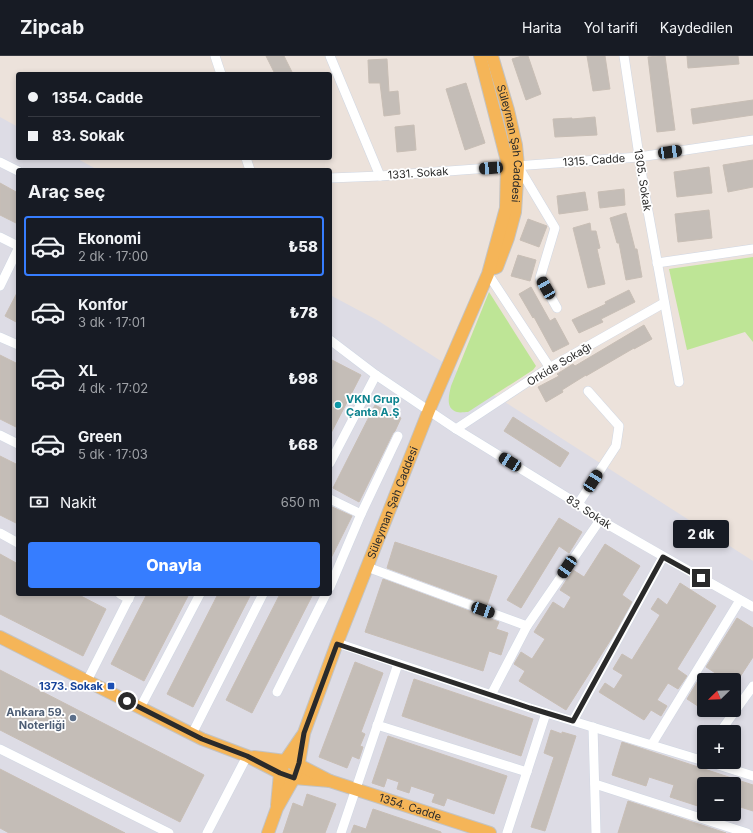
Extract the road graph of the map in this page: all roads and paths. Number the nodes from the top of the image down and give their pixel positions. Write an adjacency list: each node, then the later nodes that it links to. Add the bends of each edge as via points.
1 (215, 56): 6 (street)
2 (330, 56): 12 (street)
3 (480, 56): 10 (main road, Süleyman Şah Caddesi, via 507,161)
4 (492, 56): 10 (main road, Süleyman Şah Caddesi, via 516,145)
5 (624, 56): 8 (street, 1305. Sokak)
6 (220, 72)
7 (753, 140): 8 (street, 1315. Cadde)
8 (639, 157): 10 (street, 1315. Cadde); 18 (street, 1305. Sokak)
9 (0, 162): 11 (street)
10 (512, 166): 12 (street, 1331. Sokak); 19 (main road, Süleyman Şah Caddesi, via 515,212 497,267); 22 (street, via 555,228 540,278)
11 (16, 170)
12 (380, 176): 13 (street, 1331. Sokak)
13 (332, 178)
14 (0, 236): 15 (street)
15 (16, 245)
16 (753, 249): 18 (street)
17 (16, 253): 20 (street)
18 (657, 263): 21 (street, 1305. Sokak)
19 (488, 274): 26 (street); 30 (main road, Süleyman Şah Caddesi)
20 (0, 286)
21 (664, 303): 26 (street, Orkide Sokağı); 28 (street, 1305. Sokak)
22 (557, 308)
23 (0, 337): 25 (street)
24 (332, 344): 27 (street, 83. Sokak)
25 (16, 345)
26 (550, 368): 31 (street, Orkide Sokağı)
27 (376, 375): 30 (street, 83. Sokak); 35 (street)
28 (679, 382)
29 (588, 391): 37 (street, via 619,426 616,446)
30 (429, 410): 31 (street, 83. Sokak); 43 (main road, Süleyman Şah Caddesi)
31 (456, 428): 37 (street, 83. Sokak)
32 (0, 435): 34 (street)
33 (398, 436): 38 (street)
34 (16, 443)
35 (332, 458)
36 (332, 500): 38 (street)
37 (578, 504): 39 (street, 83. Sokak)
38 (360, 514): 44 (street)
39 (600, 520): 42 (street, 83. Sokak); 51 (street)
40 (0, 534): 41 (street)
41 (16, 542)
42 (663, 557): 49 (street, 83. Sokak); 61 (street)
43 (367, 567): 51 (street); 53 (main road, Süleyman Şah Caddesi)
44 (332, 582)
45 (130, 596): 55 (street)
46 (199, 596): 59 (street)
47 (262, 596): 66 (street)
48 (325, 596): 57 (street)
49 (740, 600): 50 (street, 83. Sokak); 67 (street)
50 (753, 608)
51 (527, 626): 58 (street)
52 (0, 638): 55 (main road, 1354. Cadde)
53 (337, 644): 54 (street); 65 (main road, Süleyman Şah Caddesi)
54 (398, 664): 58 (street); 62 (street)
55 (87, 681): 59 (main road, 1354. Cadde)
56 (753, 686): 63 (street)
57 (277, 692)
58 (491, 695): 60 (street)
59 (140, 708): 66 (main road, 1354. Cadde)
60 (546, 713): 61 (street); 74 (street)
61 (573, 721): 64 (street)
62 (377, 725): 74 (street); 80 (street)
63 (725, 725)
64 (594, 727): 67 (street); 79 (street)
65 (304, 733): 71 (main road); 72 (main road)
66 (192, 734): 69 (main road, 1354. Cadde)
67 (652, 744): 70 (street)
68 (0, 749): 82 (street)
69 (247, 756): 71 (main road, 1354. Cadde); 75 (main road, 1354. Cadde); 83 (street)
70 (697, 758)
71 (285, 761): 72 (main road, 1354. Cadde); 75 (main road)
72 (299, 765): 77 (main road); 78 (main road, 1354. Cadde)
73 (732, 769): 76 (street)
74 (527, 772): 87 (street)
75 (280, 773): 77 (main road, 1354. Cadde); 81 (main road)
76 (753, 776)
77 (294, 778): 78 (main road, 1354. Cadde); 81 (main road)
78 (330, 781): 80 (main road, 1354. Cadde)
79 (595, 784): 88 (street); 89 (street)
80 (355, 790): 85 (street); 86 (main road, 1354. Cadde)
81 (277, 808): 84 (main road)
82 (169, 833)
83 (207, 833)
84 (268, 833)
85 (341, 833)
86 (490, 833)
87 (507, 833)
88 (596, 833)
89 (747, 833)

